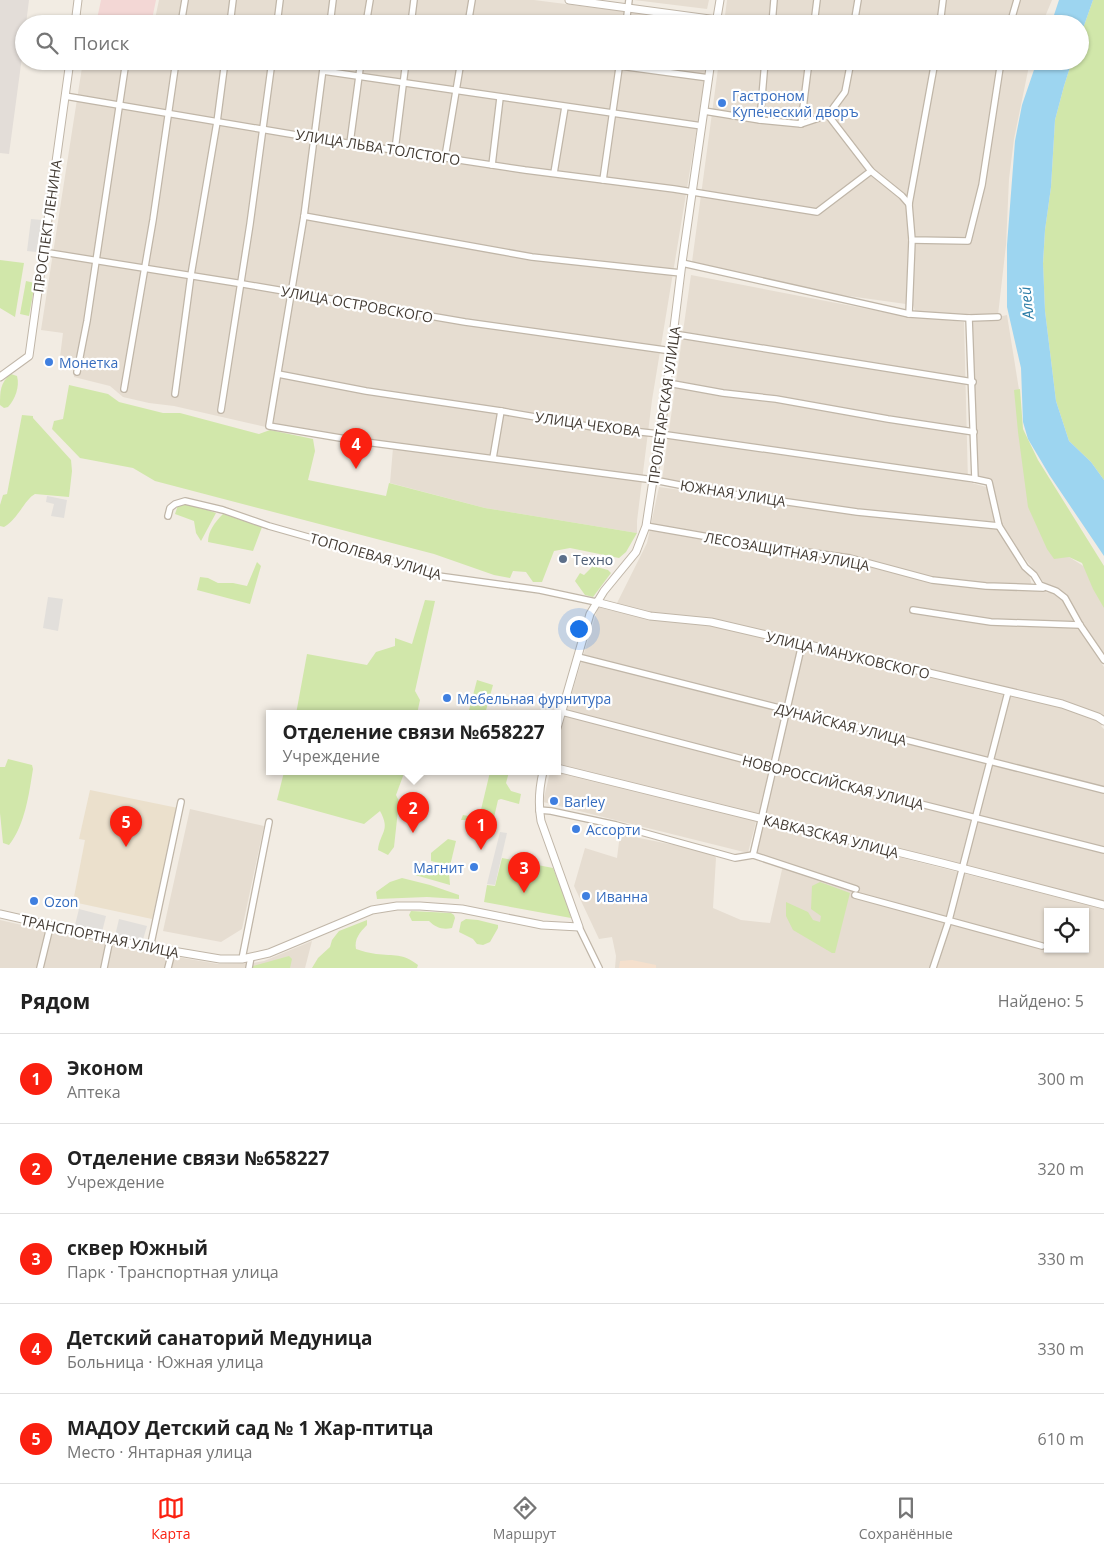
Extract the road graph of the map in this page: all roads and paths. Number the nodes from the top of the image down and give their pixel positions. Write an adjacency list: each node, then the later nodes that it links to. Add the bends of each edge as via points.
1 (78, 0): 18 (street)
2 (185, 0): 19 (street)
3 (233, 0): 20 (street)
4 (280, 0): 21 (street)
5 (333, 0): 22 (street)
6 (370, 0): 23 (street)
7 (414, 0): 24 (street)
8 (472, 0): 25 (street)
9 (569, 0): 16 (street)
10 (720, 0): 27 (street)
11 (774, 0): 28 (street)
12 (817, 0): 29 (street)
13 (858, 0): 30 (street)
14 (943, 0): 31 (street)
15 (1017, 0): 32 (street)
16 (590, 1): 17 (street)
17 (629, 4): 26 (street)
18 (76, 15)
19 (183, 15)
20 (231, 15)
21 (278, 15)
22 (331, 15)
23 (368, 15)
24 (412, 15)
25 (470, 15)
26 (683, 15)
27 (718, 15)
28 (773, 15)
29 (815, 15)
30 (856, 15)
31 (941, 15)
32 (1013, 15)
33 (69, 70): 54 (street, ПРОСПЕКТ ЛЕНИНА)
34 (125, 70): 56 (street)
35 (175, 70): 59 (street)
36 (224, 70): 63 (street)
37 (271, 70): 66 (street)
38 (359, 70): 50 (street)
39 (405, 70): 52 (street)
40 (460, 70): 53 (street)
41 (619, 70): 60 (street)
42 (658, 70): 51 (street)
43 (710, 70): 51 (street, ПРОЛЕТАРСКАЯ УЛИЦА)
44 (764, 70): 62 (street)
45 (808, 70): 64 (street)
46 (849, 70): 61 (street, via 845,92)
47 (933, 70): 76 (street)
48 (1000, 70): 78 (street, via 982,185 968,241)
49 (323, 71): 50 (street); 67 (street)
50 (358, 76): 52 (street); 68 (street)
51 (709, 78): 58 (street, ПРОЛЕТАРСКАЯ УЛИЦА)
52 (403, 83): 53 (street); 69 (street)
53 (456, 91): 55 (street); 70 (street)
54 (65, 96): 56 (street, УЛИЦА ЛЬВА ТОЛСТОГО); 79 (street, ПРОСПЕКТ ЛЕНИНА)
55 (500, 98): 57 (street); 71 (street)
56 (119, 106): 59 (street, УЛИЦА ЛЬВА ТОЛСТОГО); 80 (street)
57 (565, 107): 60 (street); 73 (street)
58 (704, 111): 62 (street); 65 (street, ПРОЛЕТАРСКАЯ УЛИЦА)
59 (168, 114): 63 (street, УЛИЦА ЛЬВА ТОЛСТОГО); 82 (street)
60 (613, 114): 65 (street); 74 (street)
61 (828, 115): 64 (street); 72 (street)
62 (760, 120): 64 (street)
63 (218, 122): 66 (street, УЛИЦА ЛЬВА ТОЛСТОГО); 84 (street)
64 (801, 124)
65 (702, 126): 75 (street, ПРОЛЕТАРСКАЯ УЛИЦА)
66 (263, 129): 67 (street, УЛИЦА ЛЬВА ТОЛСТОГО); 85 (street)
67 (314, 138): 68 (street, УЛИЦА ЛЬВА ТОЛСТОГО); 77 (street)
68 (350, 143): 69 (street, УЛИЦА ЛЬВА ТОЛСТОГО)
69 (395, 150): 70 (street, УЛИЦА ЛЬВА ТОЛСТОГО)
70 (445, 158): 71 (street, УЛИЦА ЛЬВА ТОЛСТОГО)
71 (492, 165): 73 (street, УЛИЦА ЛЬВА ТОЛСТОГО)
72 (871, 171): 75 (street, УЛИЦА ЛЬВА ТОЛСТОГО, via 817,212); 76 (street)
73 (554, 174): 74 (street, УЛИЦА ЛЬВА ТОЛСТОГО)
74 (603, 180): 75 (street, УЛИЦА ЛЬВА ТОЛСТОГО)
75 (692, 193): 81 (street, ПРОЛЕТАРСКАЯ УЛИЦА)
76 (909, 204): 78 (street)
77 (304, 216): 83 (street, via 532,257); 86 (street)
78 (912, 240): 87 (street)
79 (43, 252): 80 (street, УЛИЦА ОСТРОВСКОГО); 94 (street, ПРОСПЕКТ ЛЕНИНА, via 28,356)
80 (96, 261): 82 (street, УЛИЦА ОСТРОВСКОГО); 92 (street)
81 (682, 263): 83 (street, ПРОЛЕТАРСКАЯ УЛИЦА); 87 (street)
82 (145, 268): 84 (street, УЛИЦА ОСТРОВСКОГО); 97 (street)
83 (681, 273): 90 (street, ПРОЛЕТАРСКАЯ УЛИЦА)
84 (191, 275): 85 (street, УЛИЦА ОСТРОВСКОГО); 98 (street)
85 (240, 283): 86 (street, УЛИЦА ОСТРОВСКОГО); 99 (street)
86 (290, 292): 91 (street, УЛИЦА ОСТРОВСКОГО, via 465,322); 93 (street)
87 (909, 314): 89 (street)
88 (998, 317): 89 (street)
89 (969, 318): 95 (street)
90 (674, 334): 91 (street, ПРОЛЕТАРСКАЯ УЛИЦА); 95 (street)
91 (672, 351): 96 (street, ПРОЛЕТАРСКАЯ УЛИЦА)
92 (77, 372)
93 (278, 374): 100 (street, УЛИЦА ЧЕХОВА); 103 (street, ЮЖНАЯ УЛИЦА, via 269,426)
94 (0, 377)
95 (973, 382): 101 (street)
96 (668, 383): 101 (street); 102 (street, ПРОЛЕТАРСКАЯ УЛИЦА)
97 (124, 389)
98 (175, 394)
99 (221, 410)
100 (501, 411): 102 (street, УЛИЦА ЧЕХОВА, via 593,427); 103 (street)
101 (974, 432): 104 (street)
102 (660, 434): 104 (street, УЛИЦА ЧЕХОВА); 105 (street, ПРОЛЕТАРСКАЯ УЛИЦА)
103 (493, 458): 105 (street, ЮЖНАЯ УЛИЦА)
104 (976, 479): 108 (street, УЛИЦА ЧЕХОВА, via 989,482)
105 (654, 480): 107 (street, ПРОЛЕТАРСКАЯ УЛИЦА); 108 (street, ЮЖНАЯ УЛИЦА, via 857,512)
106 (168, 516): 110 (street, ТОПОЛЕВАЯ УЛИЦА, via 170,508 185,501 431,575 540,590)
107 (646, 526): 109 (street, ЛЕСОЗАЩИТНАЯ УЛИЦА, via 850,558 932,580); 110 (street, ПРОЛЕТАРСКАЯ УЛИЦА, via 636,552)
108 (999, 526): 109 (street, via 1040,585)
109 (1047, 588): 112 (street, via 1065,598)
110 (596, 602): 113 (street, УЛИЦА МАНУКОВСКОГО, via 650,616 711,622); 114 (street, ПРОЛЕТАРСКАЯ УЛИЦА)
111 (913, 610): 112 (street, via 990,622)
112 (1080, 625): 115 (street)
113 (802, 644): 116 (street, УЛИЦА МАНУКОВСКОГО); 117 (street)
114 (578, 657): 117 (street, ДУНАЙСКАЯ УЛИЦА); 118 (street, ПРОЛЕТАРСКАЯ УЛИЦА)
115 (1104, 660)
116 (1008, 692): 120 (street, УЛИЦА МАНУКОВСКОГО, via 1062,704); 121 (street)
117 (787, 711): 121 (street, ДУНАЙСКАЯ УЛИЦА); 122 (street)
118 (562, 712): 119 (street, ПРОЛЕТАРСКАЯ УЛИЦА); 122 (street, НОВОРОССИЙСКАЯ УЛИЦА)
119 (561, 715)
120 (1101, 719)
121 (990, 760): 125 (street, ДУНАЙСКАЯ УЛИЦА); 128 (street)
122 (773, 767): 128 (street, НОВОРОССИЙСКАЯ УЛИЦА); 129 (street)
123 (561, 769): 129 (street, КАВКАЗСКАЯ УЛИЦА)
124 (542, 775): 127 (street)
125 (1104, 790)
126 (182, 802): 141 (street)
127 (539, 810): 132 (street, via 616,825 735,858); 138 (street)
128 (975, 817): 131 (street, НОВОРОССИЙСКАЯ УЛИЦА); 133 (street)
129 (762, 818): 132 (street); 133 (street, КАВКАЗСКАЯ УЛИЦА)
130 (269, 822): 144 (street)
131 (1104, 850)
132 (753, 855): 136 (street, via 856,892)
133 (962, 869): 134 (street, КАВКАЗСКАЯ УЛИЦА); 136 (street)
134 (1104, 905)
135 (0, 914): 137 (street, ТРАНСПОРТНАЯ УЛИЦА)
136 (949, 920): 140 (street); 150 (street)
137 (50, 927): 139 (street, ТРАНСПОРТНАЯ УЛИЦА); 145 (street)
138 (579, 927): 143 (street, ТРАНСПОРТНАЯ УЛИЦА, via 542,925 462,909 397,906 372,910 269,953); 149 (street)
139 (110, 939): 141 (street, ТРАНСПОРТНАЯ УЛИЦА); 146 (street)
140 (1042, 946)
141 (150, 948): 142 (street, ТРАНСПОРТНАЯ УЛИЦА)
142 (172, 952): 144 (street, ТРАНСПОРТНАЯ УЛИЦА); 147 (street)
143 (251, 957): 144 (street, ТРАНСПОРТНАЯ УЛИЦА); 148 (street)
144 (242, 959)
145 (40, 968)
146 (104, 968)
147 (168, 968)
148 (249, 968)
149 (598, 968)
150 (933, 968)

